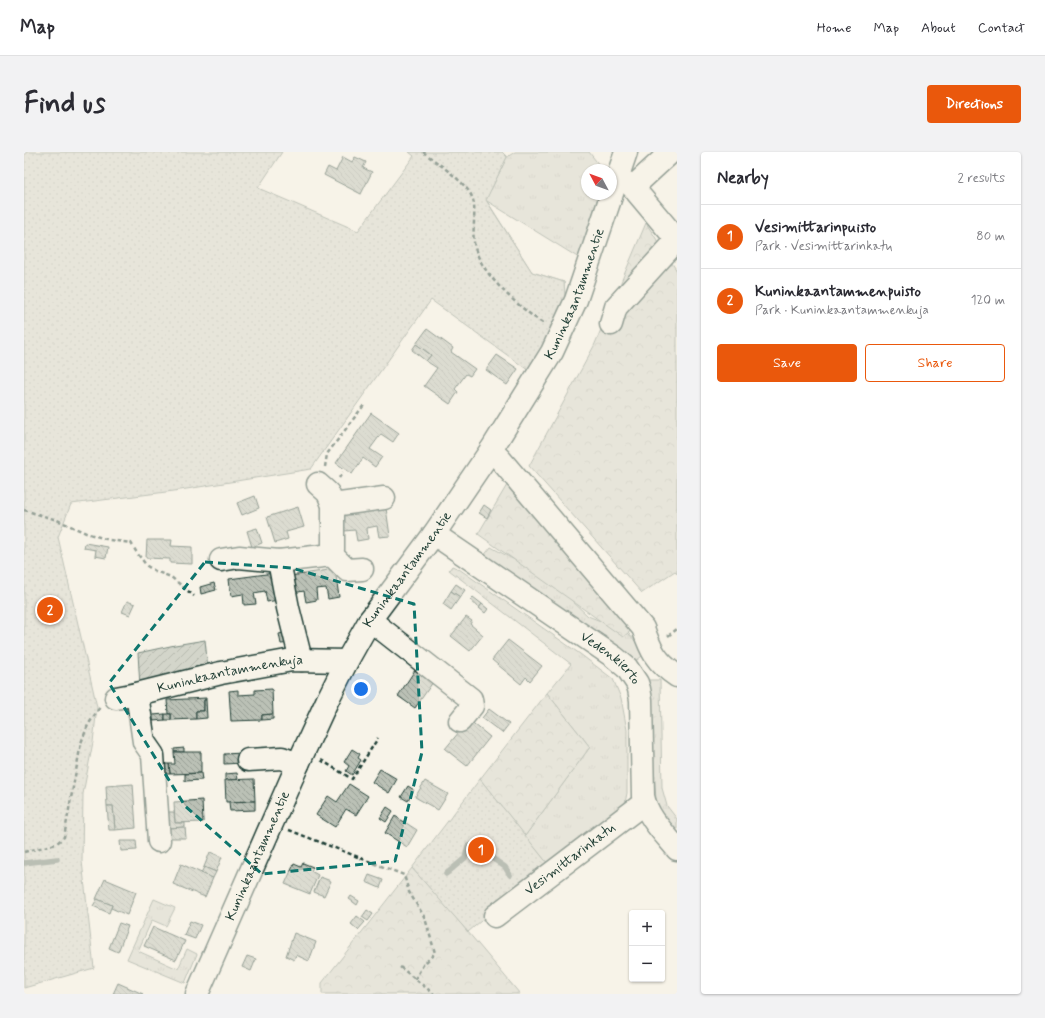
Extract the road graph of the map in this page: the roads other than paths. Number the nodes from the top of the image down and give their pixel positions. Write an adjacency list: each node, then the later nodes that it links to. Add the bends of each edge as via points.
1 (626, 152): 3 (street, Kuninkaantammentie)
2 (671, 152): 3 (street)
3 (625, 183): 4 (street); 6 (street, Kuninkaantammentie, via 552,352)
4 (677, 240): 5 (street, via 616,307)
5 (611, 324)
6 (491, 450): 10 (street, Kuninkaantammentie); 16 (street)
7 (321, 477): 9 (street)
8 (384, 498): 9 (street)
9 (333, 505): 11 (street)
10 (434, 534): 15 (street, Kuninkaantammentie); 27 (street, Vedenkierto, via 627,668 637,683 641,700)
11 (332, 555): 13 (street); 14 (street, via 347,570)
12 (221, 560): 13 (street, via 239,558)
13 (279, 561): 17 (street)
14 (362, 569)
15 (373, 616): 18 (street, Kuninkaantammentie); 21 (street, via 389,619); 24 (street, via 471,698 472,706)
16 (643, 628): 19 (street, via 655,634); 20 (street, via 651,650 665,668)
17 (301, 660): 18 (street, Kuninkaantammenkuja); 22 (street, Kuninkaantammenkuja, via 221,673)
18 (347, 660): 26 (street, Kuninkaantammentie, via 327,701)
19 (677, 663)
20 (677, 676)
21 (480, 691)
22 (137, 694): 23 (street, Kuninkaantammenkuja); 28 (street, via 144,742 153,755)
23 (113, 702)
24 (460, 721)
25 (248, 760): 26 (street, via 282,758)
26 (308, 761): 31 (street, Kuninkaantammentie, via 272,823)
27 (644, 803): 29 (street, Vedenkierto); 30 (street, Vesimittarinkatu)
28 (159, 841)
29 (677, 850)
30 (495, 916)
31 (197, 994)

